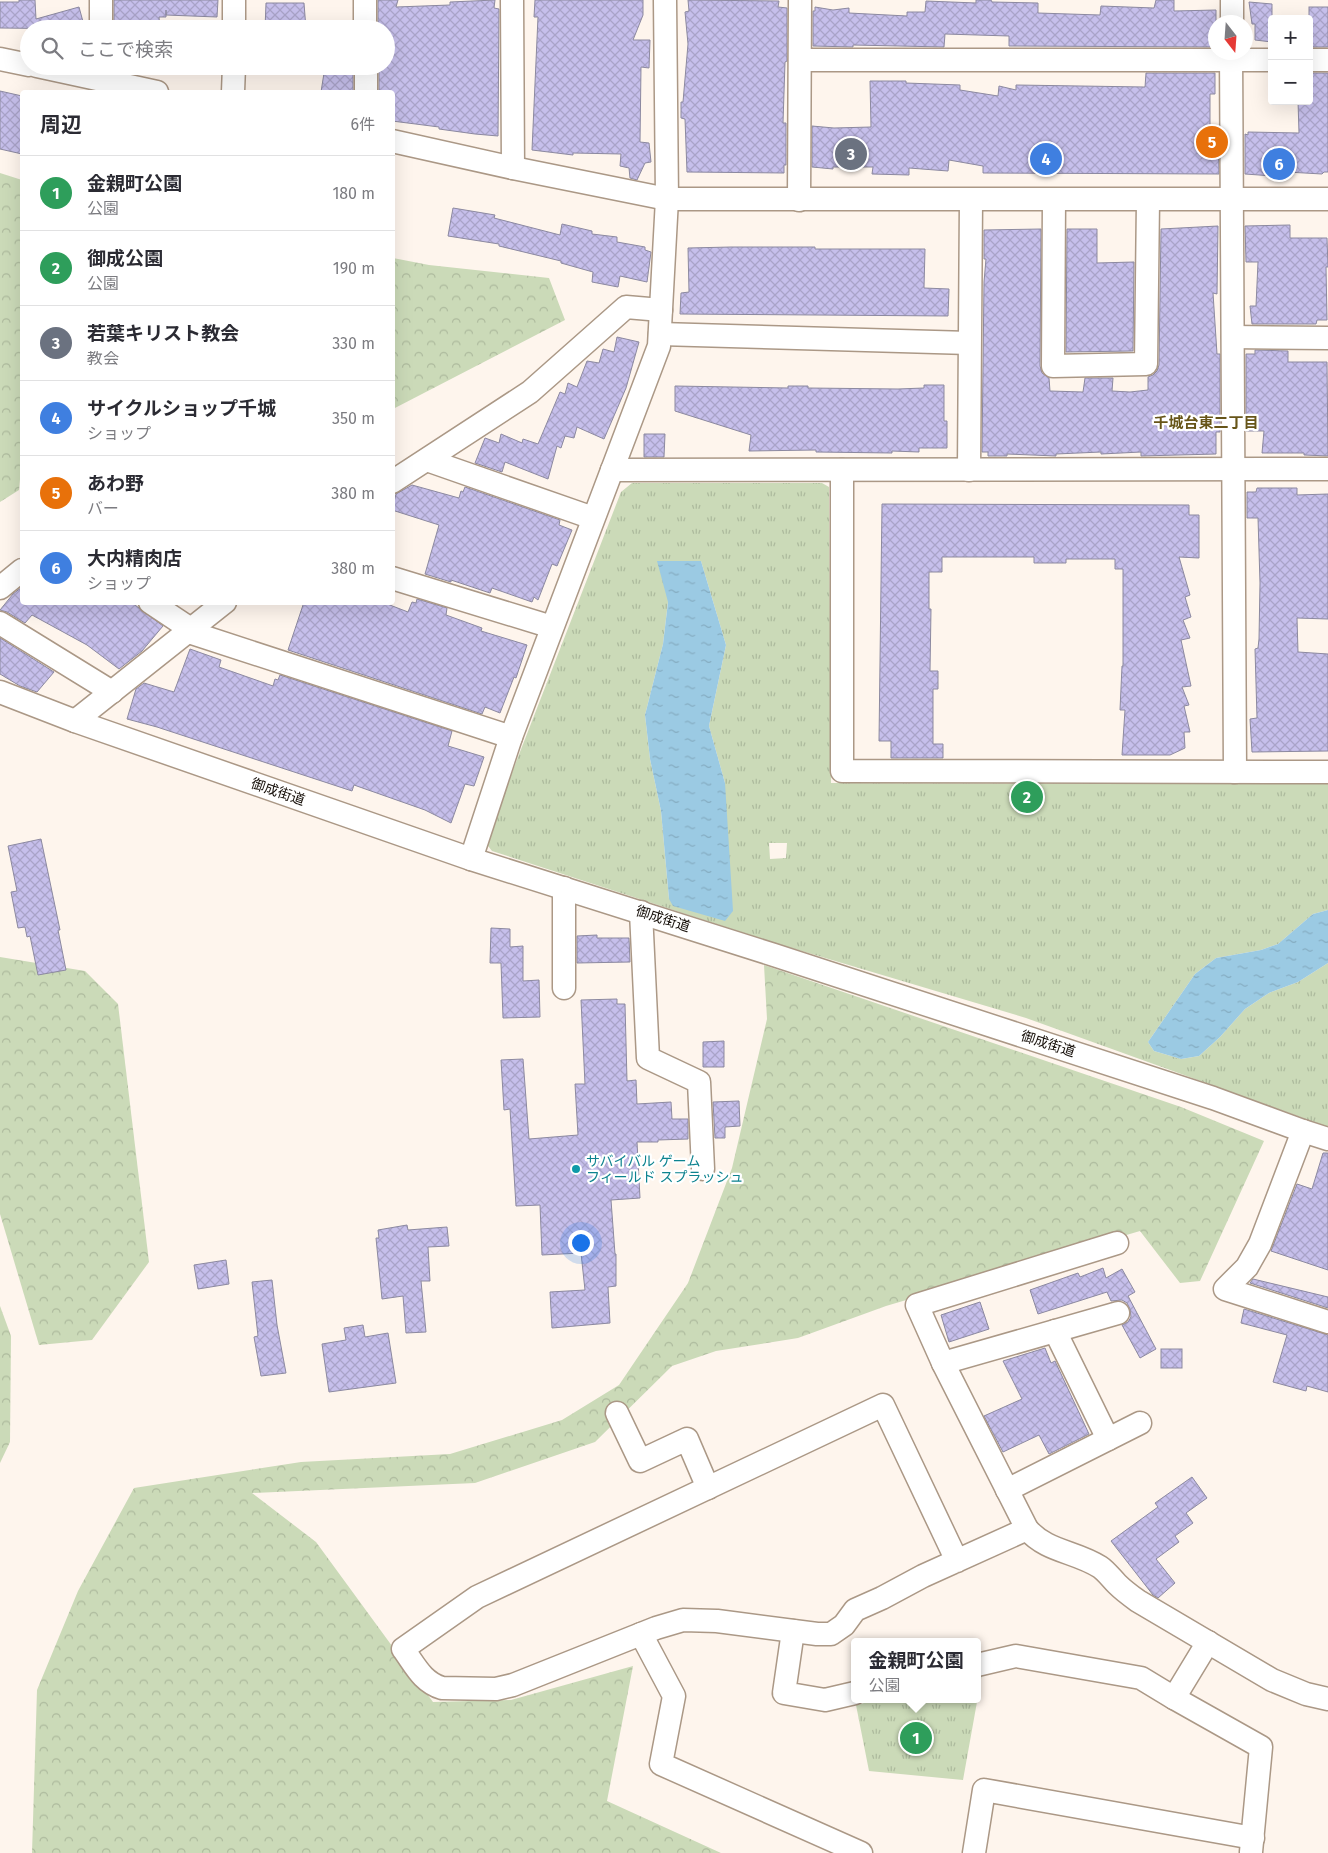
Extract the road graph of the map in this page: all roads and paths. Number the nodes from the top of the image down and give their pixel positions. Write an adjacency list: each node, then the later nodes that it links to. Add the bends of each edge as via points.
1 (101, 0): 9 (street)
2 (234, 0): 10 (street)
3 (365, 0): 11 (street)
4 (512, 0): 29 (street)
5 (665, 0): 30 (street)
6 (800, 0): 15 (street)
7 (1232, 0): 8 (street)
8 (1232, 15)
9 (101, 20)
10 (234, 20)
11 (365, 20)
12 (1208, 56): 15 (street)
13 (1253, 58): 17 (street)
14 (0, 59): 20 (street)
15 (800, 60): 33 (street)
16 (1232, 60): 31 (street)
17 (1268, 60)
18 (1313, 60): 19 (street)
19 (1328, 60)
20 (20, 63)
21 (77, 75): 24 (street)
22 (234, 75): 26 (street)
23 (366, 75): 27 (street)
24 (100, 80): 25 (street)
25 (148, 90)
26 (234, 90)
27 (366, 90)
28 (395, 142): 29 (street)
29 (513, 168): 30 (street)
30 (666, 199): 33 (street); 37 (street)
31 (1233, 199): 32 (street); 36 (street); 39 (street)
32 (1328, 199)
33 (799, 200): 34 (street)
34 (970, 200): 35 (street); 41 (street)
35 (1054, 200): 36 (street); 36 (street, via 1053,366 1146,364)
36 (1148, 200)
37 (661, 310): 38 (street); 42 (street, via 626,307 530,392)
38 (660, 334): 41 (street); 45 (street, via 659,346)
39 (1233, 337): 40 (street); 43 (street)
40 (1328, 338)
41 (970, 343): 47 (street)
42 (427, 460): 48 (street); 49 (street)
43 (1233, 469): 44 (street); 47 (street); 62 (street)
44 (1328, 469)
45 (612, 470): 46 (street); 49 (street)
46 (842, 470): 47 (street); 62 (street, via 842,770)
47 (969, 470)
48 (395, 480)
49 (594, 518): 56 (street)
50 (20, 572): 52 (street)
51 (395, 579): 56 (street)
52 (0, 588)
53 (154, 605): 57 (street)
54 (221, 605): 57 (street)
55 (0, 623): 59 (street)
56 (552, 626): 61 (street)
57 (190, 631): 59 (street); 61 (street)
58 (0, 692): 60 (street, 御成街道)
59 (112, 692): 60 (street)
60 (75, 721): 64 (street, 御成街道)
61 (511, 737): 64 (street)
62 (1235, 772): 63 (street)
63 (1328, 772)
64 (471, 858): 65 (street, 御成街道)
65 (564, 888): 66 (street, 御成街道); 67 (street)
66 (641, 912): 68 (street, 御成街道, via 1214,1098); 70 (street, via 648,1058 699,1082)
67 (564, 988)
68 (1303, 1131): 69 (street, 御成街道); 73 (street, via 1260,1244 1247,1267 1225,1289)
69 (1328, 1139)
70 (703, 1168)
71 (1117, 1242): 75 (street, via 917,1305)
72 (1118, 1312): 74 (street)
73 (1328, 1322)
74 (1055, 1331): 75 (street); 78 (street)
75 (943, 1363): 80 (street)
76 (617, 1412): 79 (street, via 640,1461 688,1439)
77 (1140, 1423): 78 (street)
78 (1108, 1439): 80 (street)
79 (708, 1488): 82 (street, via 883,1405); 84 (street, via 477,1597 403,1649 426,1681 434,1686 496,1689)
80 (1007, 1490): 81 (street)
81 (1027, 1529): 82 (street); 85 (street, via 1041,1543 1102,1568 1138,1601)
82 (957, 1561): 83 (street, via 856,1610 844,1625 831,1634)
83 (793, 1631): 84 (street, via 684,1620); 87 (street, via 784,1693 825,1700)
84 (641, 1634): 91 (street, via 674,1696 661,1764)
85 (1208, 1642): 88 (street); 89 (street, via 1272,1680)
86 (981, 1664): 88 (street, via 1016,1656 1141,1678)
87 (851, 1694)
88 (1174, 1698): 90 (street, via 1261,1748)
89 (1328, 1699)
90 (1252, 1846): 92 (street, via 984,1790)
91 (861, 1853)
92 (974, 1853)

